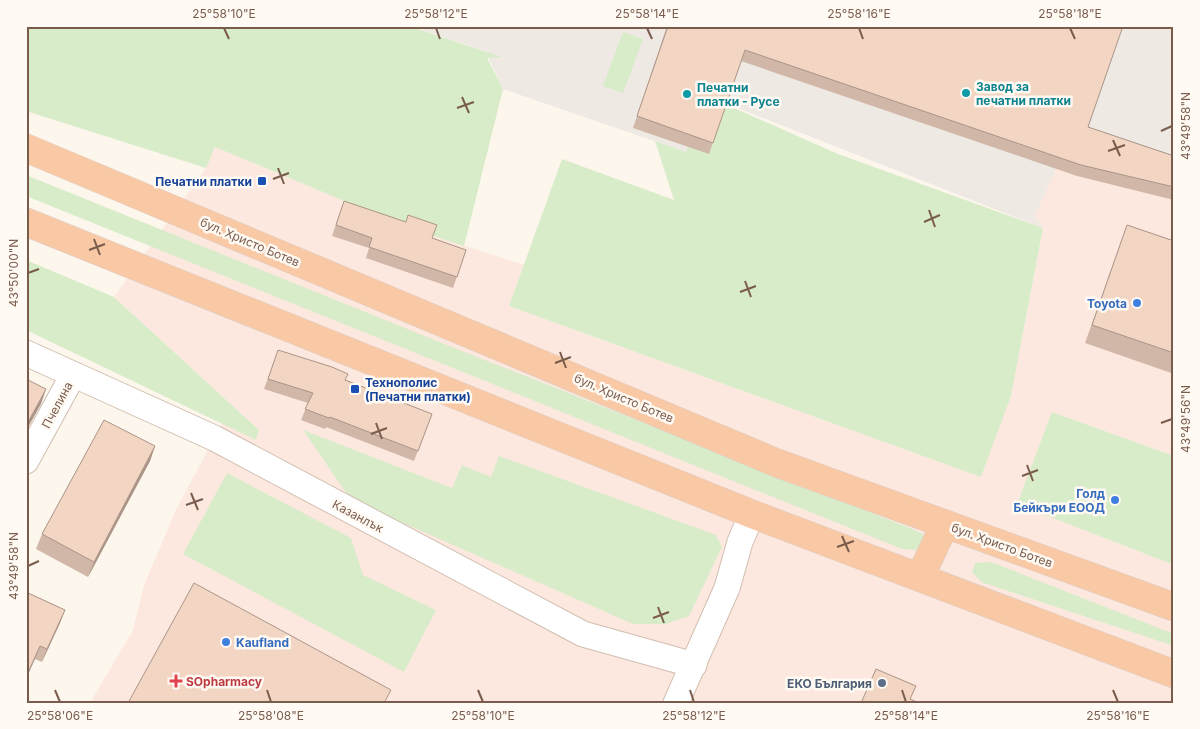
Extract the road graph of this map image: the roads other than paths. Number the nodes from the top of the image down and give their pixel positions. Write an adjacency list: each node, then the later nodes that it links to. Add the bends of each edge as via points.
1 (26, 148): 7 (highway, бул. Христо Ботев, via 777,462)
2 (26, 222): 6 (highway)
3 (26, 353): 4 (street, Казанлък)
4 (73, 374): 5 (street, Пчелина); 10 (street, Казанлък, via 214,438 583,634)
5 (26, 461)
6 (752, 514): 8 (highway); 10 (street, via 727,588)
7 (945, 524): 8 (highway); 9 (highway, бул. Христо Ботев)
8 (920, 577): 11 (highway)
9 (1174, 607)
10 (694, 665): 12 (street)
11 (1174, 674)
12 (676, 703)

